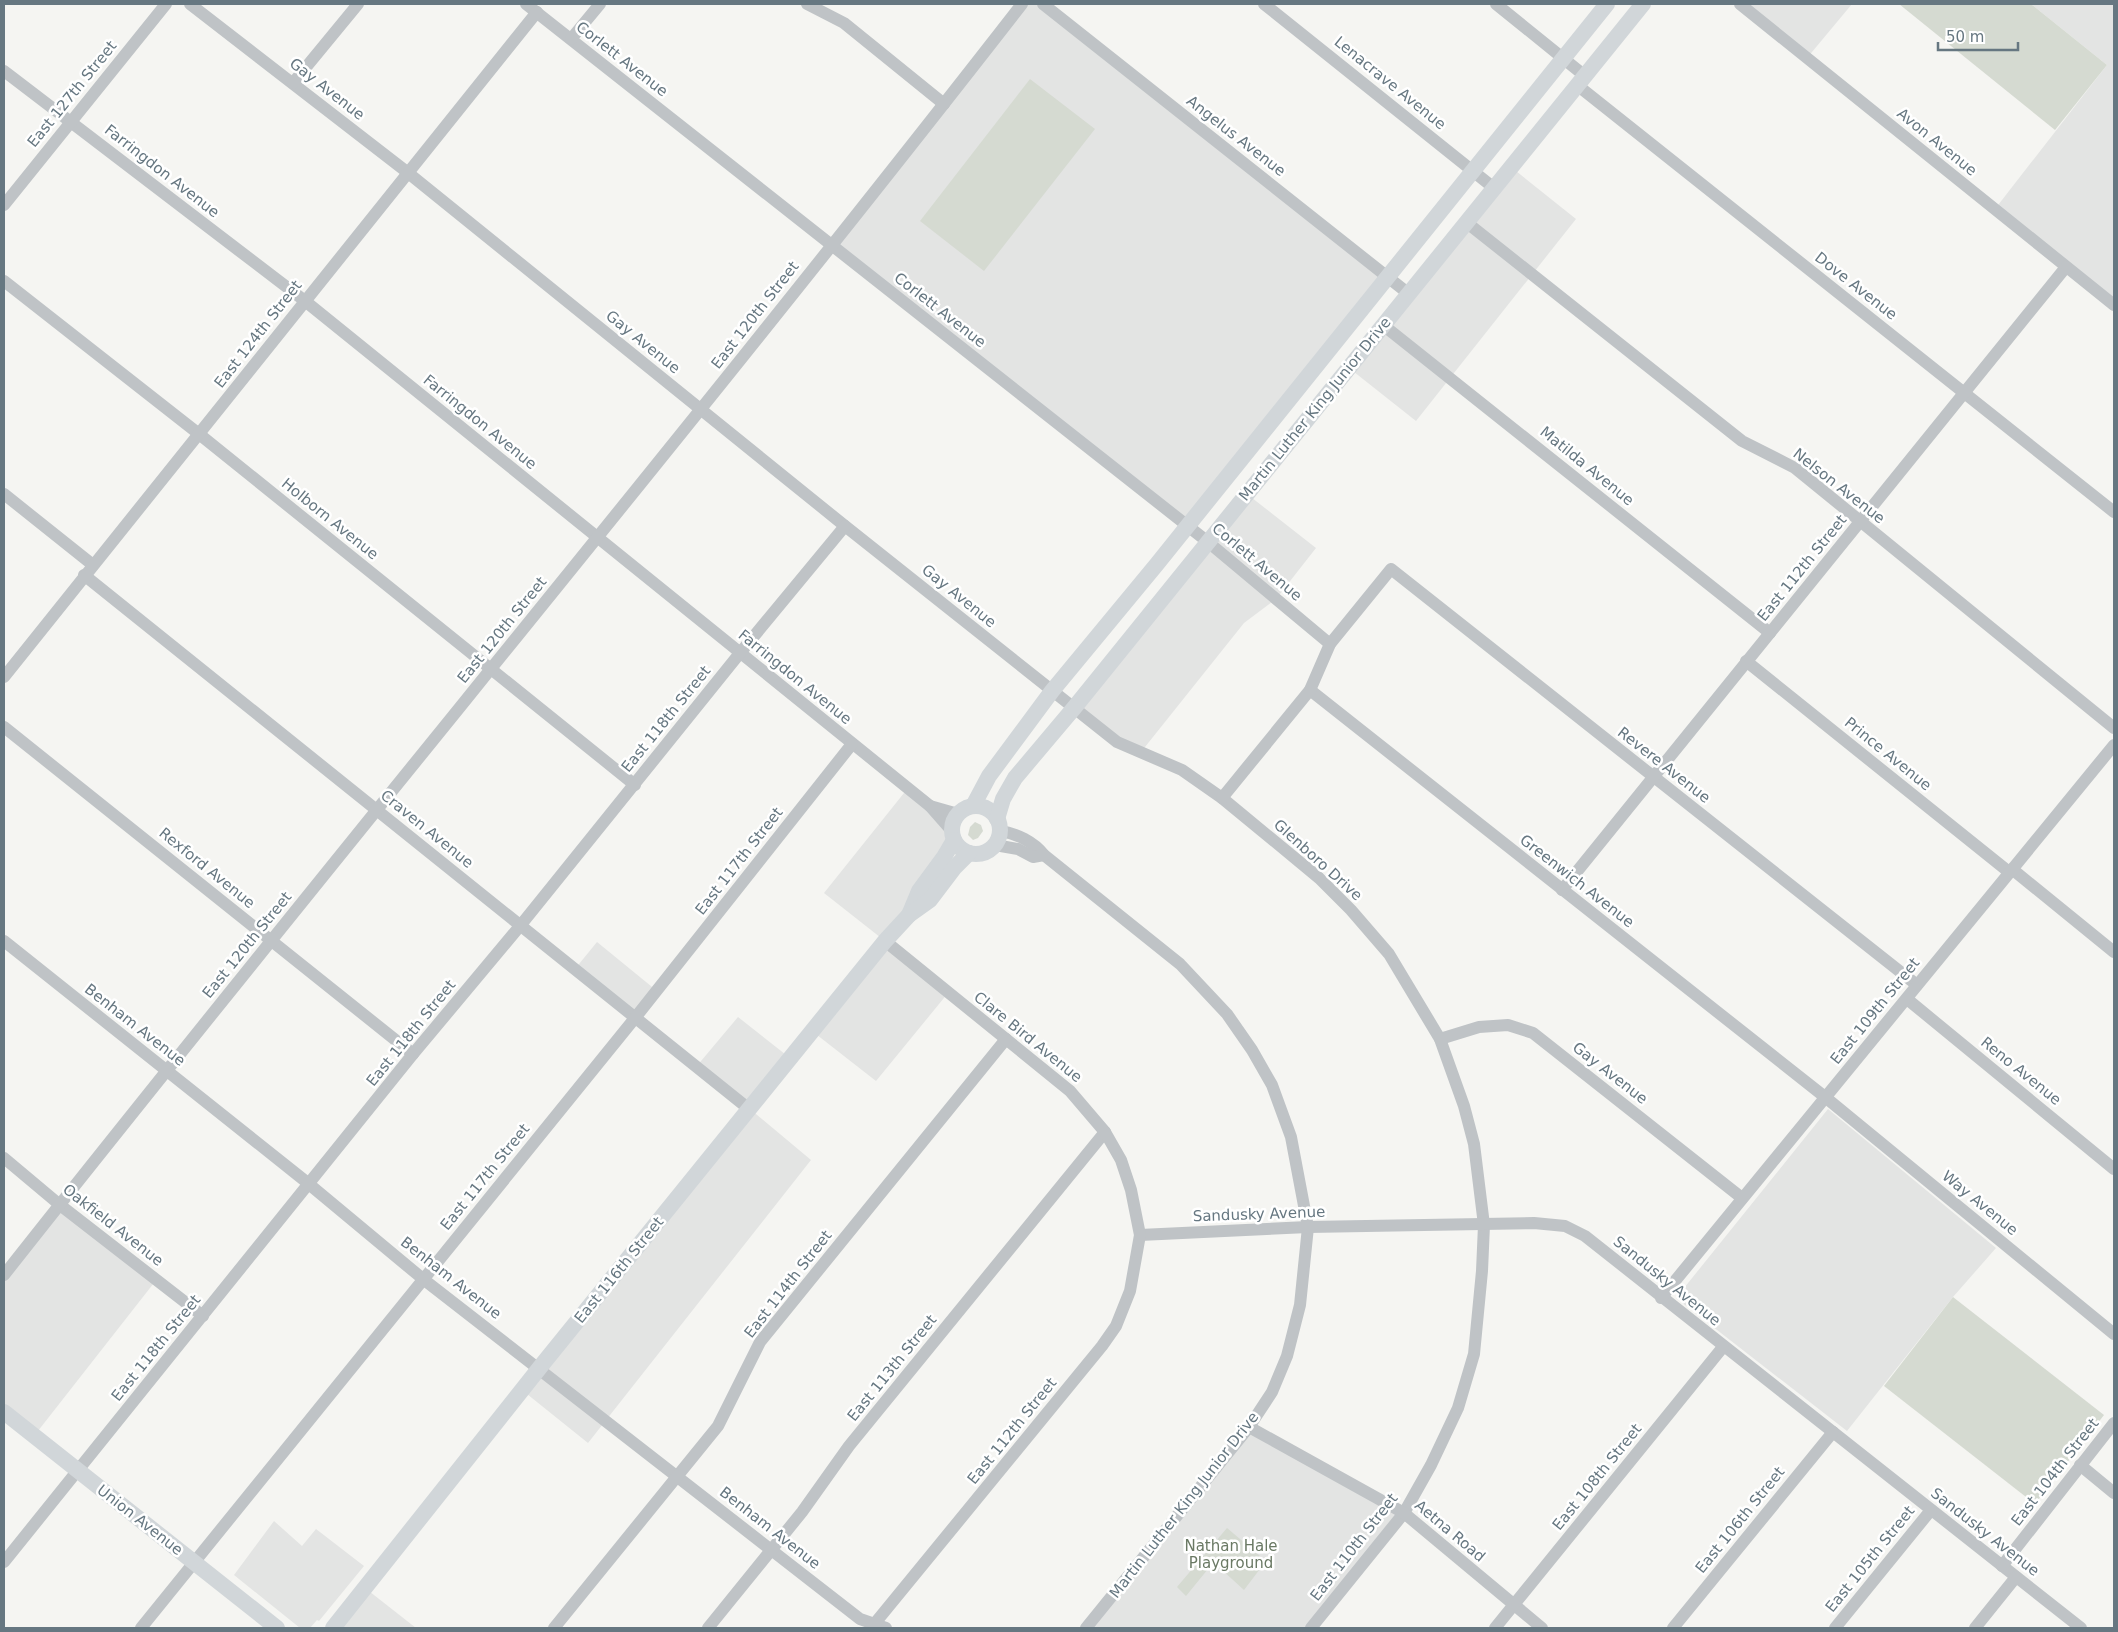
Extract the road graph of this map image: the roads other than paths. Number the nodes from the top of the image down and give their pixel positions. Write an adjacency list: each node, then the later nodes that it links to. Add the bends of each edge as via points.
1 (166, 4): 20 (street, East 127th Street)
2 (190, 4): 18 (street, Gay Avenue)
3 (358, 4): 18 (street)
4 (600, 4): 14 (street)
5 (807, 4): 19 (street, via 844,23)
6 (1022, 4): 19 (street, East 120th Street)
7 (1043, 4): 28 (street, Angelus Avenue)
8 (1264, 4): 21 (street, Lenacrave Avenue)
9 (1496, 4): 15 (street, Dove Avenue)
10 (1607, 4): 15 (main road, Martin Luther King Junior Drive)
11 (1642, 4): 17 (main road, Martin Luther King Junior Drive)
12 (1740, 4): 27 (street, Avon Avenue)
13 (531, 8): 14 (street, Corlett Avenue); 22 (street, East 124th Street)
14 (571, 39): 26 (street, Corlett Avenue)
15 (1563, 58): 17 (street, Dove Avenue); 21 (main road, Martin Luther King Junior Drive)
16 (4, 71): 20 (street, Farringdon Avenue)
17 (1581, 80): 23 (main road, Martin Luther King Junior Drive); 34 (street, Dove Avenue)
18 (293, 83): 22 (street, Gay Avenue)
19 (944, 104): 26 (street, East 120th Street)
20 (69, 122): 24 (street, East 127th Street); 31 (street, Farringdon Avenue)
21 (1473, 171): 23 (street, Lenacrave Avenue); 28 (main road, Martin Luther King Junior Drive)
22 (407, 172): 31 (street, East 124th Street); 35 (street, Gay Avenue)
23 (1494, 188): 25 (main road, Martin Luther King Junior Drive)
24 (4, 205)
25 (1466, 222): 30 (main road, Martin Luther King Junior Drive); 39 (street, Nelson Avenue, via 1742,441 1795,468)
26 (831, 244): 35 (street, East 120th Street); 41 (street, Corlett Avenue)
27 (2066, 267): 32 (street, Avon Avenue); 34 (street, East 112th Street)
28 (1388, 277): 30 (street, Angelus Avenue); 41 (main road, Martin Luther King Junior Drive)
29 (4, 281): 36 (street, Holborn Avenue)
30 (1409, 294): 33 (main road, Martin Luther King Junior Drive)
31 (305, 301): 36 (street, East 124th Street); 42 (street, Farringdon Avenue)
32 (2114, 305)
33 (1383, 325): 43 (main road, Martin Luther King Junior Drive); 46 (street, Matilda Avenue)
34 (1964, 392): 38 (street, Dove Avenue); 39 (street, East 112th Street)
35 (701, 410): 40 (street, Gay Avenue); 42 (street, East 120th Street)
36 (199, 434): 44 (street, East 124th Street); 50 (street, Holborn Avenue)
37 (4, 494): 44 (street)
38 (2114, 512)
39 (1860, 522): 46 (street, East 112th Street); 56 (street, Nelson Avenue)
40 (845, 526): 48 (street, East 118th Street); 53 (street, Gay Avenue)
41 (1188, 526): 43 (street, Corlett Avenue); 53 (main road, Martin Luther King Junior Drive)
42 (598, 538): 48 (street, Farringdon Avenue); 50 (street, East 120th Street)
43 (1208, 542): 47 (street, Corlett Avenue); 54 (main road, Martin Luther King Junior Drive)
44 (93, 564): 45 (street, East 124th Street)
45 (84, 575): 51 (street, East 124th Street); 64 (street, Craven Avenue)
46 (1770, 633): 49 (street, East 112th Street)
47 (1330, 644): 52 (street); 59 (street, Revere Avenue, via 1391,569)
48 (740, 653): 57 (street, Farringdon Avenue); 60 (street, East 118th Street)
49 (1746, 661): 59 (street, East 112th Street); 69 (street, Prince Avenue)
50 (491, 669): 60 (street, Holborn Avenue); 64 (street, East 120th Street)
51 (4, 677)
52 (1310, 690): 61 (street); 70 (street, Greenwich Avenue)
53 (1052, 691): 54 (street, Gay Avenue); 63 (main road, Martin Luther King Junior Drive, via 989,776)
54 (1074, 708): 61 (street, Glenboro Drive, via 1117,742 1182,770); 66 (main road, Martin Luther King Junior Drive, via 1015,778 1003,799)
55 (4, 726): 73 (street, Rexford Avenue)
56 (2114, 728)
57 (852, 744): 62 (street, Farringdon Avenue); 79 (street, East 117th Street)
58 (2114, 745): 69 (street, East 109th Street)
59 (1653, 776): 70 (street, East 112th Street); 77 (street, Revere Avenue)
60 (635, 784): 72 (street, East 118th Street)
61 (1222, 798): 80 (street, Glenboro Drive, via 1319,878 1351,910 1389,954)
62 (930, 806): 65 (street, Farringdon Avenue); 67 (street, Farringdon Avenue)
63 (973, 806): 65 (main road); 66 (main road, via 990,810)
64 (377, 810): 72 (street, Craven Avenue); 73 (street, East 120th Street)
65 (958, 814): 67 (main road, via 954,819)
66 (998, 832): 68 (main road, via 983,854); 93 (street, Martin Luther King Junior Drive, via 1033,857 1044,855 1180,964 1227,1014 1272,1085 1290,1136)
67 (953, 835): 68 (main road, via 962,850); 71 (main road, East 116th Street, via 944,857 919,891)
68 (969, 854): 71 (main road, East 116th Street, via 930,900)
69 (2010, 870): 76 (street, Prince Avenue); 77 (street, East 109th Street)
70 (1562, 890): 84 (street, Greenwich Avenue)
71 (909, 915): 74 (main road, East 116th Street)
72 (520, 926): 79 (street, Craven Avenue); 82 (street, East 118th Street)
73 (272, 940): 82 (street, Rexford Avenue); 83 (street, East 120th Street)
74 (885, 941): 81 (street, Clare Bird Avenue); 85 (main road, East 116th Street)
75 (4, 942): 83 (street, Benham Avenue)
76 (2114, 952)
77 (1917, 985): 78 (street, East 109th Street)
78 (1907, 999): 84 (street, East 109th Street); 88 (street, Reno Avenue)
79 (635, 1018): 85 (street, Craven Avenue); 96 (street, East 117th Street)
80 (1440, 1039): 90 (street, Gay Avenue, via 1479,1027 1508,1025 1533,1033); 92 (street, Glenboro Drive, via 1474,1144)
81 (1006, 1040): 86 (street, Clare Bird Avenue, via 1070,1091); 108 (street, East 114th Street, via 760,1342 718,1426)
82 (413, 1054): 89 (street, East 118th Street)
83 (166, 1071): 89 (street, Benham Avenue); 91 (street, East 120th Street)
84 (1825, 1097): 90 (street, East 109th Street); 99 (street, Way Avenue)
85 (749, 1109): 101 (main road, East 116th Street)
86 (1105, 1132): 94 (street, Clare Bird Avenue, via 1122,1160); 112 (street, East 113th Street, via 849,1446)
87 (4, 1158): 91 (street, Oakfield Avenue)
88 (2114, 1169)
89 (310, 1184): 96 (street, Benham Avenue); 98 (street, East 118th Street)
90 (1742, 1198): 97 (street, East 109th Street)
91 (60, 1205): 95 (street, East 120th Street); 98 (street, Oakfield Avenue)
92 (1484, 1225): 93 (street, Sandusky Avenue); 97 (street, Sandusky Avenue, via 1534,1223 1565,1226 1585,1236); 111 (street, East 110th Street, via 1474,1354 1458,1408)
93 (1308, 1227): 94 (street, Sandusky Avenue); 104 (street, Martin Luther King Junior Drive, via 1300,1305 1287,1356 1272,1392)
94 (1140, 1235): 118 (street, East 112th Street, via 1130,1291 1116,1326)
95 (4, 1276)
96 (424, 1279): 101 (street, Benham Avenue); 114 (street, East 117th Street)
97 (1661, 1298): 100 (street, Sandusky Avenue)
98 (203, 1316): 107 (street, East 118th Street)
99 (2114, 1334)
100 (1723, 1347): 105 (street, Sandusky Avenue); 117 (street, East 108th Street)
101 (539, 1368): 108 (street, Benham Avenue); 121 (main road, East 116th Street)
102 (4, 1412): 107 (main road, Union Avenue)
103 (2114, 1423): 106 (street, East 104th Street)
104 (1250, 1427): 111 (street, Aetna Road); 124 (street, Martin Luther King Junior Drive)
105 (1833, 1432): 110 (street, Sandusky Avenue); 128 (street, East 106th Street)
106 (2080, 1466): 109 (street); 115 (street, East 104th Street)
107 (78, 1470): 113 (street, East 118th Street); 114 (main road, Union Avenue)
108 (677, 1476): 112 (street, Benham Avenue); 122 (street, East 114th Street)
109 (2114, 1492)
110 (1930, 1510): 115 (street, Sandusky Avenue); 129 (street, East 105th Street)
111 (1404, 1513): 117 (street, Aetna Road); 125 (street, East 110th Street)
112 (772, 1550): 118 (street, Benham Avenue, via 860,1619); 123 (street, East 113th Street)
113 (4, 1562)
114 (194, 1562): 119 (street, East 117th Street); 120 (main road, Union Avenue)
115 (2002, 1566): 116 (street, Sandusky Avenue)
116 (2016, 1577): 130 (street); 131 (street, Sandusky Avenue)
117 (1514, 1606): 126 (street, East 108th Street); 127 (street, Aetna Road)
118 (877, 1627)
119 (141, 1628)
120 (277, 1628)
121 (332, 1628)
122 (554, 1628)
123 (708, 1628)
124 (1086, 1628)
125 (1310, 1628)
126 (1495, 1628)
127 (1542, 1628)
128 (1673, 1628)
129 (1835, 1628)
130 (1975, 1628)
131 (2081, 1628)

